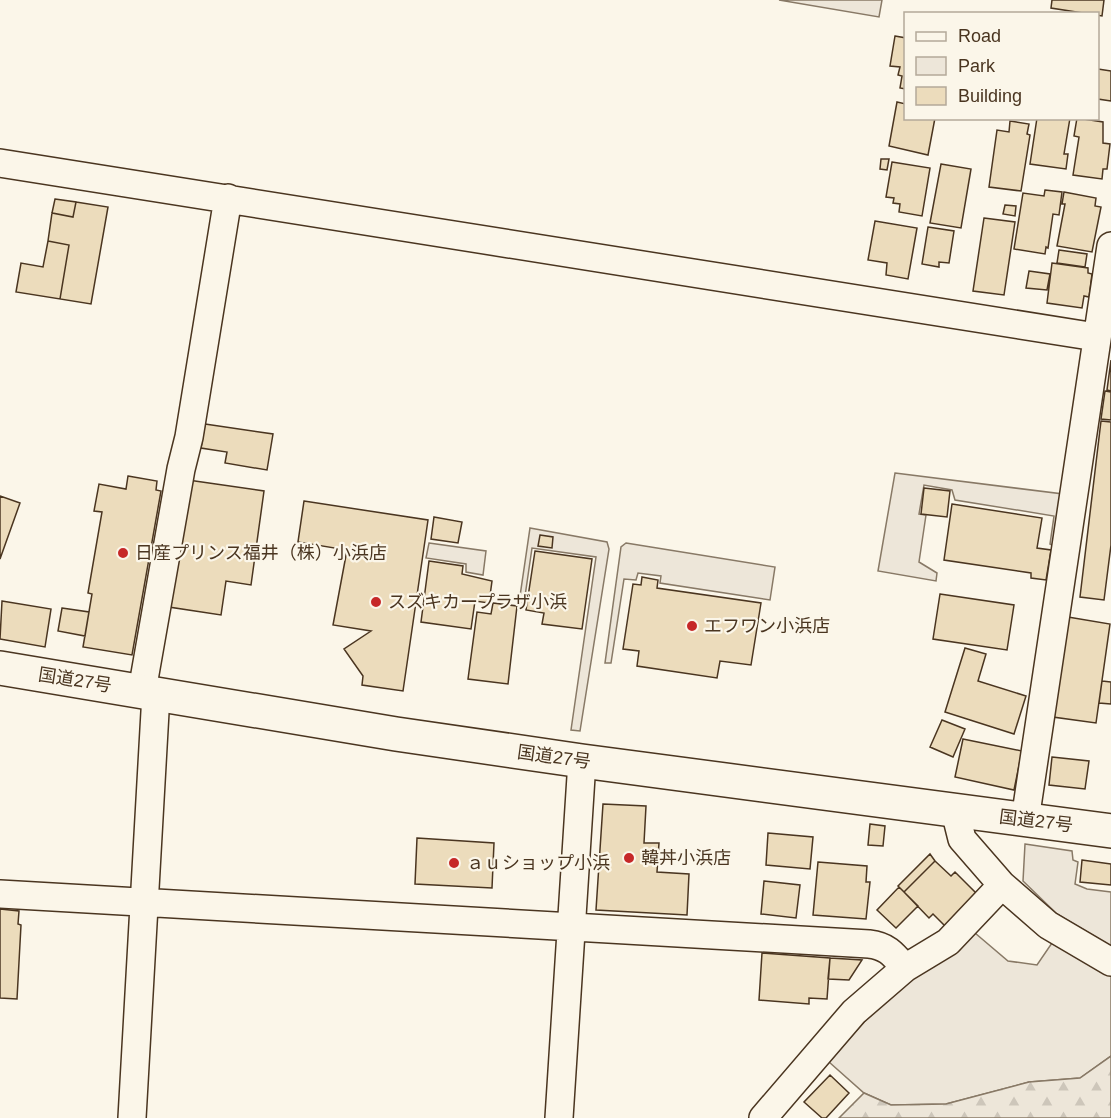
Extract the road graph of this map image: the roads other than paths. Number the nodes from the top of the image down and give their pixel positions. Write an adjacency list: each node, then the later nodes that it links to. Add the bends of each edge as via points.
1 (0, 164): 2 (street)
2 (228, 198): 4 (street); 6 (street, via 181,469)
3 (1111, 246): 4 (street)
4 (1096, 336): 9 (street)
5 (0, 668): 6 (highway, 国道27号)
6 (149, 692): 7 (highway, 国道27号); 13 (street)
7 (582, 761): 8 (highway, 国道27号); 14 (street)
8 (955, 811): 9 (highway, 国道27号); 11 (street, via 962,839)
9 (1025, 819): 10 (highway, 国道27号)
10 (1111, 831)
11 (1002, 885): 15 (street, via 1048,925); 16 (street, via 948,942)
12 (0, 894): 13 (street)
13 (144, 903): 14 (street); 17 (street)
14 (570, 926): 16 (street, via 881,945); 18 (street)
15 (1111, 962)
16 (905, 968): 19 (street, via 854,1012)
17 (132, 1118)
18 (559, 1118)
19 (763, 1118)

